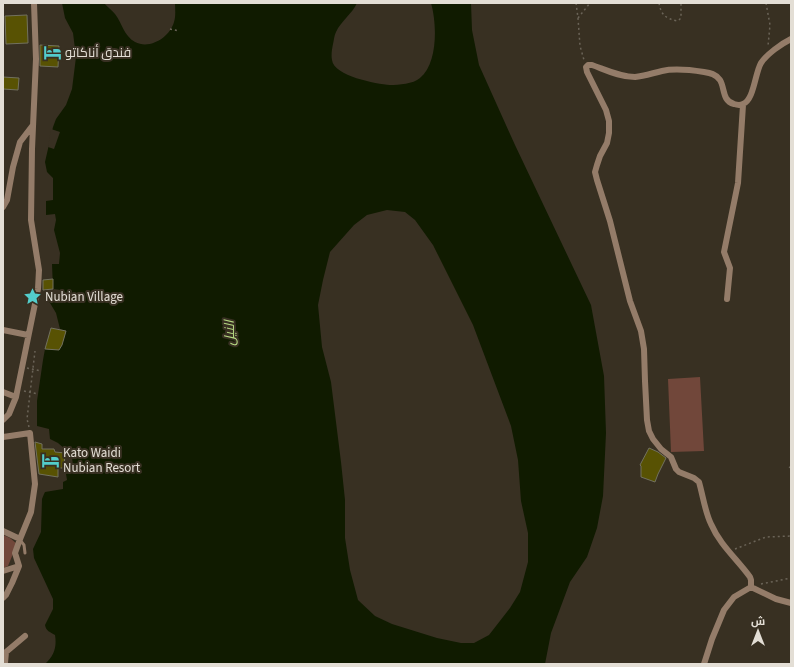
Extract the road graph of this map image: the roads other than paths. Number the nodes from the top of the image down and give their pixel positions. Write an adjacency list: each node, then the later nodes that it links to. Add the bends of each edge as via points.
1 (34, 3): 4 (street, via 36,59)
2 (791, 39): 3 (street, via 762,62 751,96)
3 (743, 105): 6 (street, via 738,182 724,252 730,268); 18 (street, via 736,105 727,100 720,80 710,73 672,69 634,77 617,75 590,65 586,67 609,121 607,143 595,172 630,302 641,332 649,431 661,449 672,457 676,469 699,482 710,524 750,577)
4 (33, 125): 5 (street, via 20,142 7,200); 8 (street, via 31,220 39,270 38,289)
5 (3, 207)
6 (727, 299)
7 (3, 330): 8 (street)
8 (28, 335): 10 (street)
9 (3, 392): 10 (street)
10 (16, 397): 11 (street, via 9,414)
11 (3, 420)
12 (3, 437): 14 (street, via 30,432 35,484 31,512)
13 (3, 531): 14 (street)
14 (20, 539): 15 (lane); 16 (street, via 15,553)
15 (25, 552)
16 (19, 566): 17 (street); 19 (street)
17 (3, 571)
18 (751, 586): 20 (street); 23 (street, via 734,597 724,610)
19 (3, 598)
20 (791, 604)
21 (25, 636): 22 (street, via 6,652)
22 (3, 663)
23 (704, 664)

